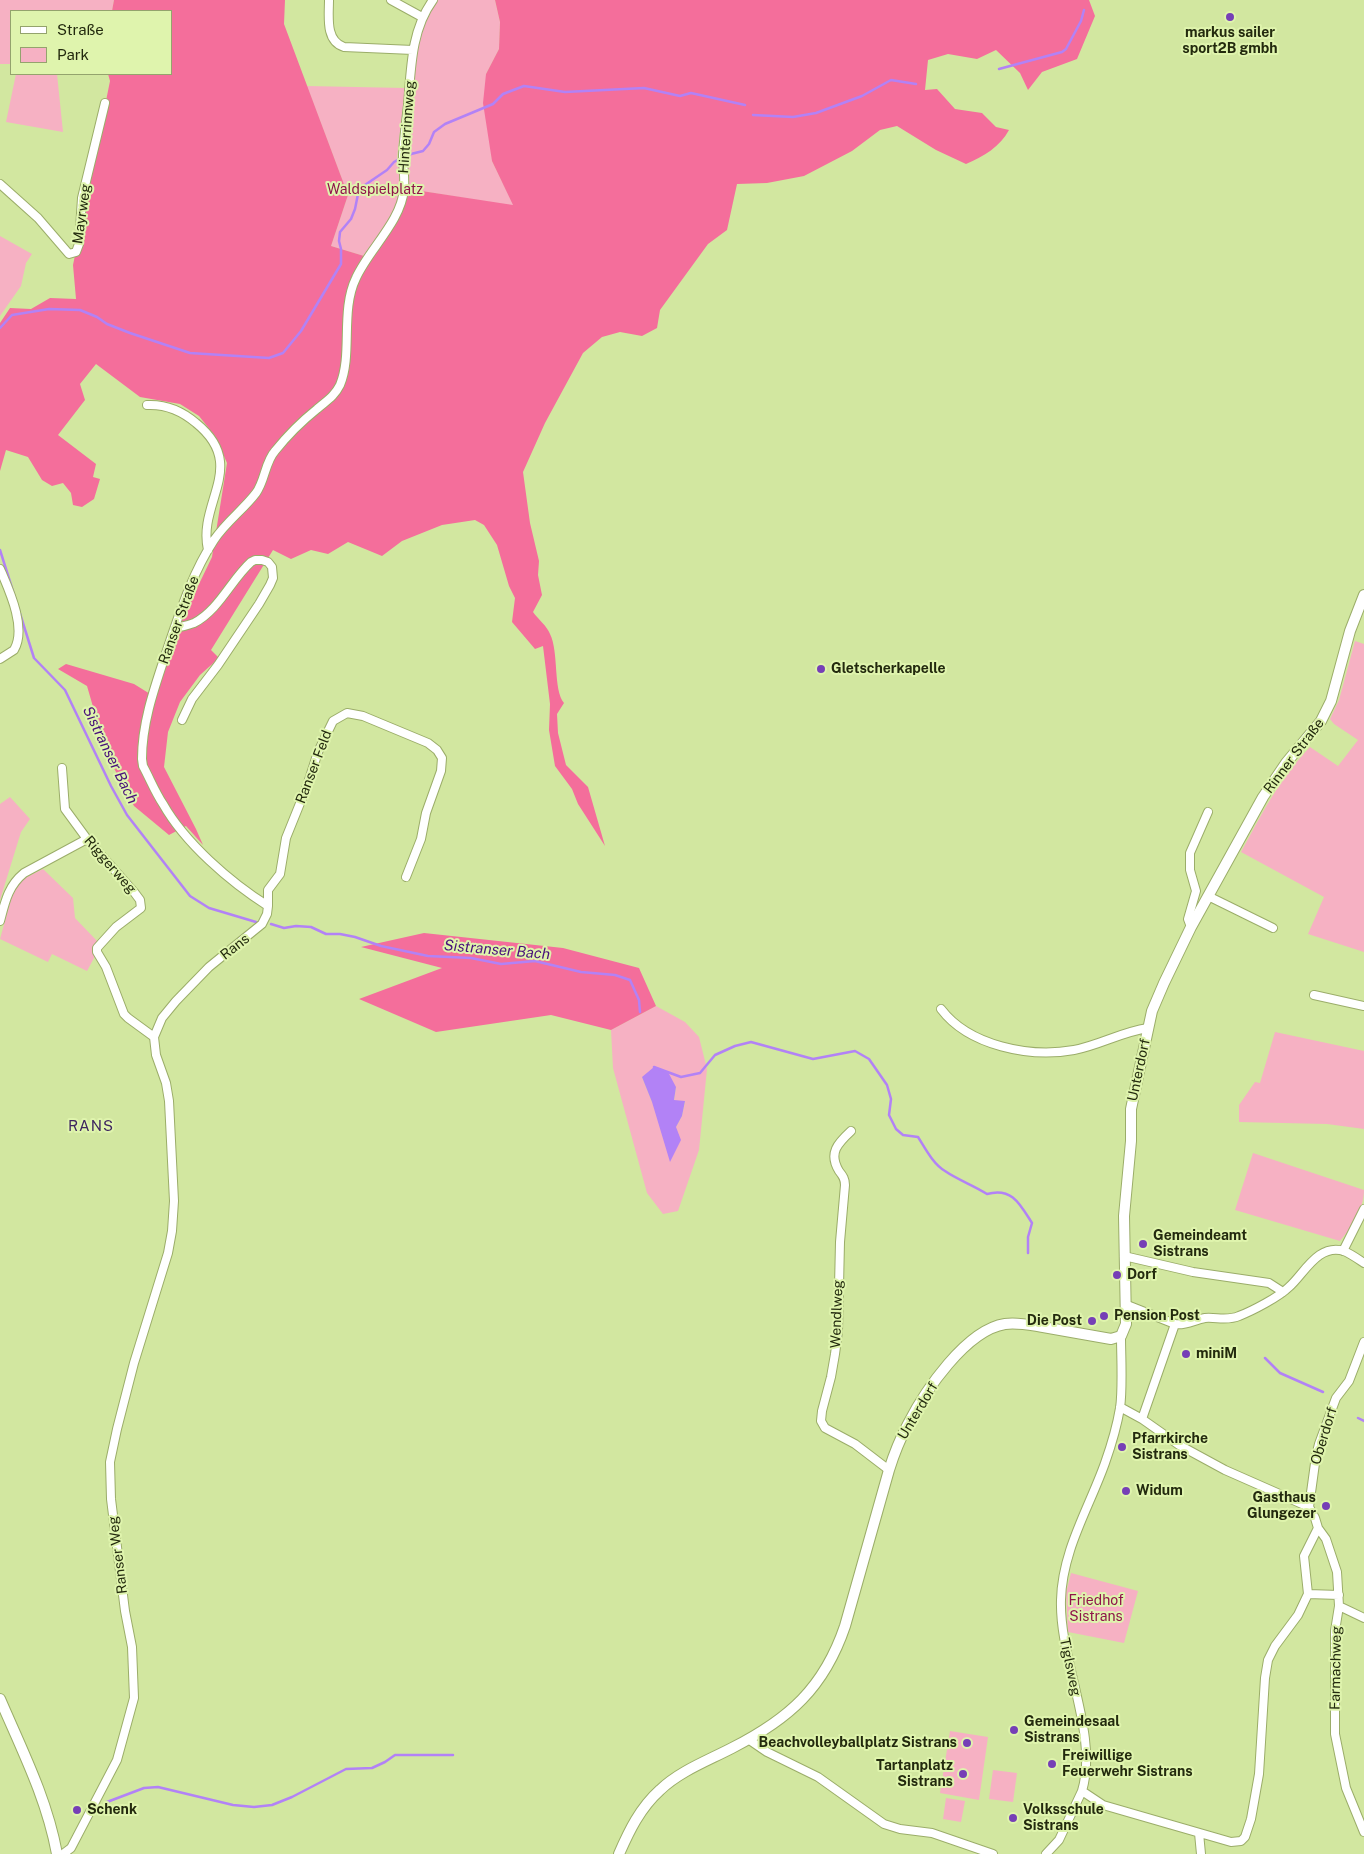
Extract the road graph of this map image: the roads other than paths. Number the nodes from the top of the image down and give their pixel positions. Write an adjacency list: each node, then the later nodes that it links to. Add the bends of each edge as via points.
1 (329, 0): 5 (street, via 332,39 338,45)
2 (391, 0): 4 (street)
3 (433, 0): 4 (street, Hinterrinnweg)
4 (422, 17): 5 (street, Hinterrinnweg)
5 (413, 50): 8 (street, Hinterrinnweg, via 404,135 404,190)
6 (105, 102): 7 (street, Mayrweg, via 82,198 76,252 69,254 38,218)
7 (0, 184)
8 (400, 204): 10 (street, Ranser Straße, via 356,278 350,298 343,375 333,398 317,409 273,452 256,493)
9 (147, 405): 10 (street, via 172,408 186,415 210,436 217,449 221,466 206,530)
10 (208, 550): 13 (street, Ranser Straße, via 192,580)
11 (0, 569): 14 (street, via 15,610 19,634 14,650)
12 (1364, 595): 20 (main road, Rinner Straße, via 1326,712 1270,786)
13 (175, 628): 15 (street, via 200,619 251,562 262,560 272,567 273,578 259,604 192,699); 21 (street, Ranser Straße, via 150,700 143,741 143,766 163,805 191,841 246,892)
14 (0, 659)
15 (182, 720)
16 (62, 768): 18 (street, Riggerweg, via 65,809)
17 (1208, 812): 23 (street, via 1190,859 1196,890 1188,919)
18 (87, 839): 22 (street, via 16,879 10,886); 29 (street, Riggerweg, via 134,892 141,905 138,912 116,927 97,952 124,1014)
19 (406, 877): 21 (street, Ranser Feld, via 421,840 442,758 428,743 363,716 347,713 333,721 321,745 286,838 280,874 268,890)
20 (1208, 896): 23 (main road, Unterdorf); 24 (street)
21 (268, 906): 29 (street, Rans, via 268,914 262,924 209,968 176,1001 162,1018)
22 (0, 921)
23 (1192, 927): 28 (main road, Unterdorf, via 1160,992)
24 (1273, 928)
25 (1314, 995): 26 (street)
26 (1364, 1006)
27 (941, 1008): 28 (street, via 952,1023 967,1032 1028,1052 1074,1050)
28 (1148, 1028): 33 (main road, Unterdorf, via 1132,1109)
29 (154, 1037): 55 (street, Ranser Weg, via 169,1101 174,1201 170,1246 134,1363 110,1462 111,1499 132,1647 134,1698 117,1760 71,1848)
30 (851, 1131): 42 (street, Wendlweg, via 837,1145 834,1155 846,1185 840,1242 838,1331 821,1422 825,1428 855,1444)
31 (1364, 1209): 32 (street)
32 (1343, 1251): 34 (street); 35 (street, via 1318,1256)
33 (1124, 1256): 35 (street, via 1192,1272 1269,1283); 36 (main road, Unterdorf)
34 (1364, 1262)
35 (1283, 1292): 37 (street, via 1234,1318 1207,1318)
36 (1127, 1305): 37 (street); 38 (main road, Unterdorf, via 1125,1329)
37 (1175, 1324): 41 (street)
38 (1121, 1336): 40 (street, Tiglsweg); 42 (main road, Unterdorf, via 1111,1339 1017,1324 1004,1324 987,1331 958,1355 922,1400 902,1436)
39 (1364, 1342): 43 (street, Oberdorf, via 1349,1381 1336,1398 1319,1444)
40 (1120, 1407): 41 (street); 51 (street, Tiglsweg, via 1106,1461 1067,1559 1061,1598 1063,1636 1085,1746 1086,1779)
41 (1142, 1419): 43 (street, via 1178,1445 1225,1470)
42 (889, 1470): 50 (main road, Unterdorf, via 850,1612 828,1666 800,1703 777,1722)
43 (1309, 1507): 44 (street, Farmachweg)
44 (1318, 1528): 45 (street, via 1304,1556); 46 (street, Farmachweg, via 1334,1558)
45 (1308, 1594): 46 (street); 53 (street, via 1268,1660 1259,1774 1252,1819 1245,1837 1236,1843)
46 (1339, 1595): 47 (street, Farmachweg)
47 (1339, 1606): 48 (street); 52 (street, Farmachweg, via 1335,1631 1335,1734 1346,1788)
48 (1364, 1618)
49 (0, 1699): 54 (main road, via 45,1806)
50 (748, 1739): 56 (main road, Unterdorf, via 683,1773 661,1789 638,1815); 57 (street, via 818,1777 884,1824 932,1833)
51 (1082, 1791): 53 (street, via 1103,1805); 58 (street, Tiglsweg, via 1059,1840)
52 (1364, 1832)
53 (1199, 1833): 59 (street)
54 (57, 1854)
55 (63, 1854)
56 (619, 1854)
57 (993, 1854)
58 (1046, 1854)
59 (1200, 1854)

